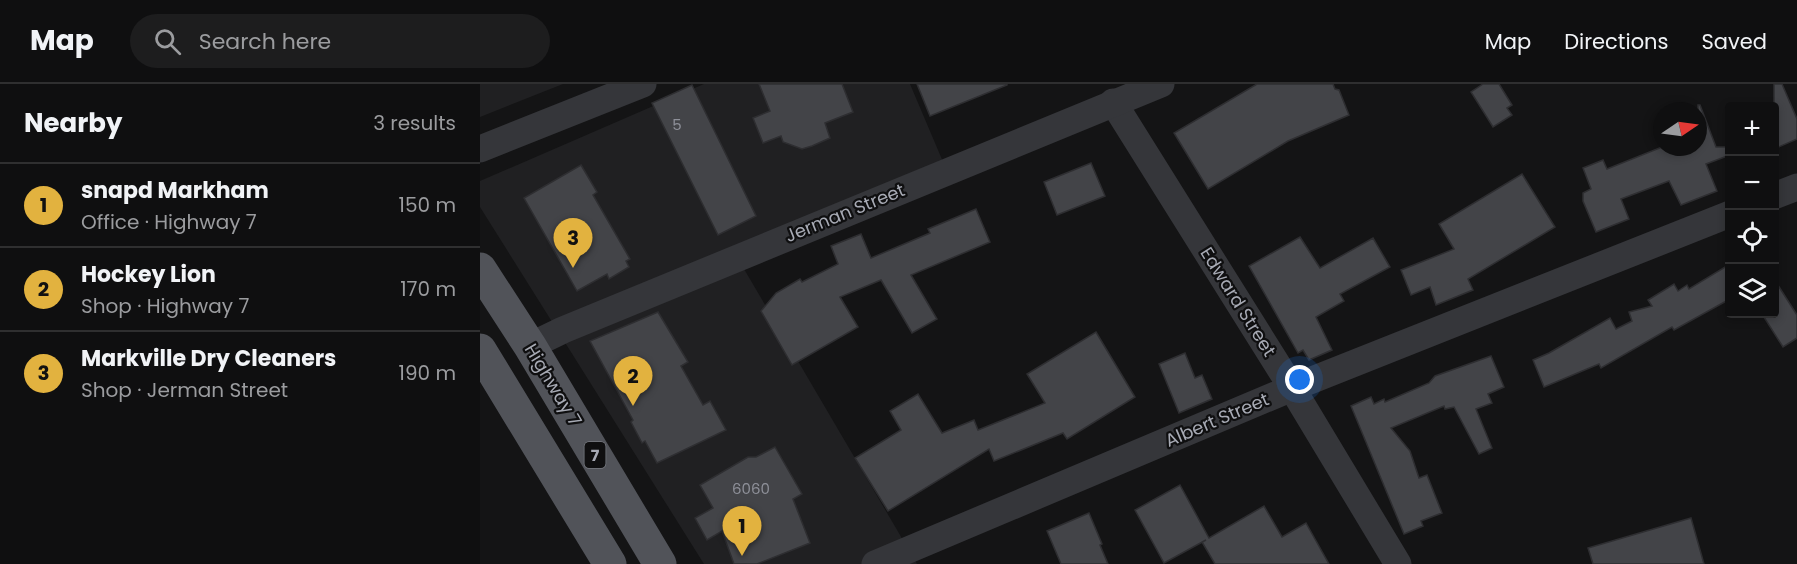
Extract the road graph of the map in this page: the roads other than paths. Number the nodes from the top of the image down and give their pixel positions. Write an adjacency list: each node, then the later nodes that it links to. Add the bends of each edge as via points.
1 (643, 84): 4 (street)
2 (1161, 84): 3 (street, Jerman Street)
3 (1113, 102): 7 (street, Jerman Street); 9 (street, Edward Street)
4 (480, 149)
5 (1725, 216): 9 (street, Albert Street)
6 (480, 269): 7 (main road, Highway 7 / 7)
7 (530, 346): 11 (main road, Highway 7 / 7)
8 (480, 350): 10 (main road)
9 (1292, 388): 12 (street, Albert Street); 13 (street, Edward Street)
10 (610, 564)
11 (660, 564)
12 (874, 564)
13 (1398, 564)

